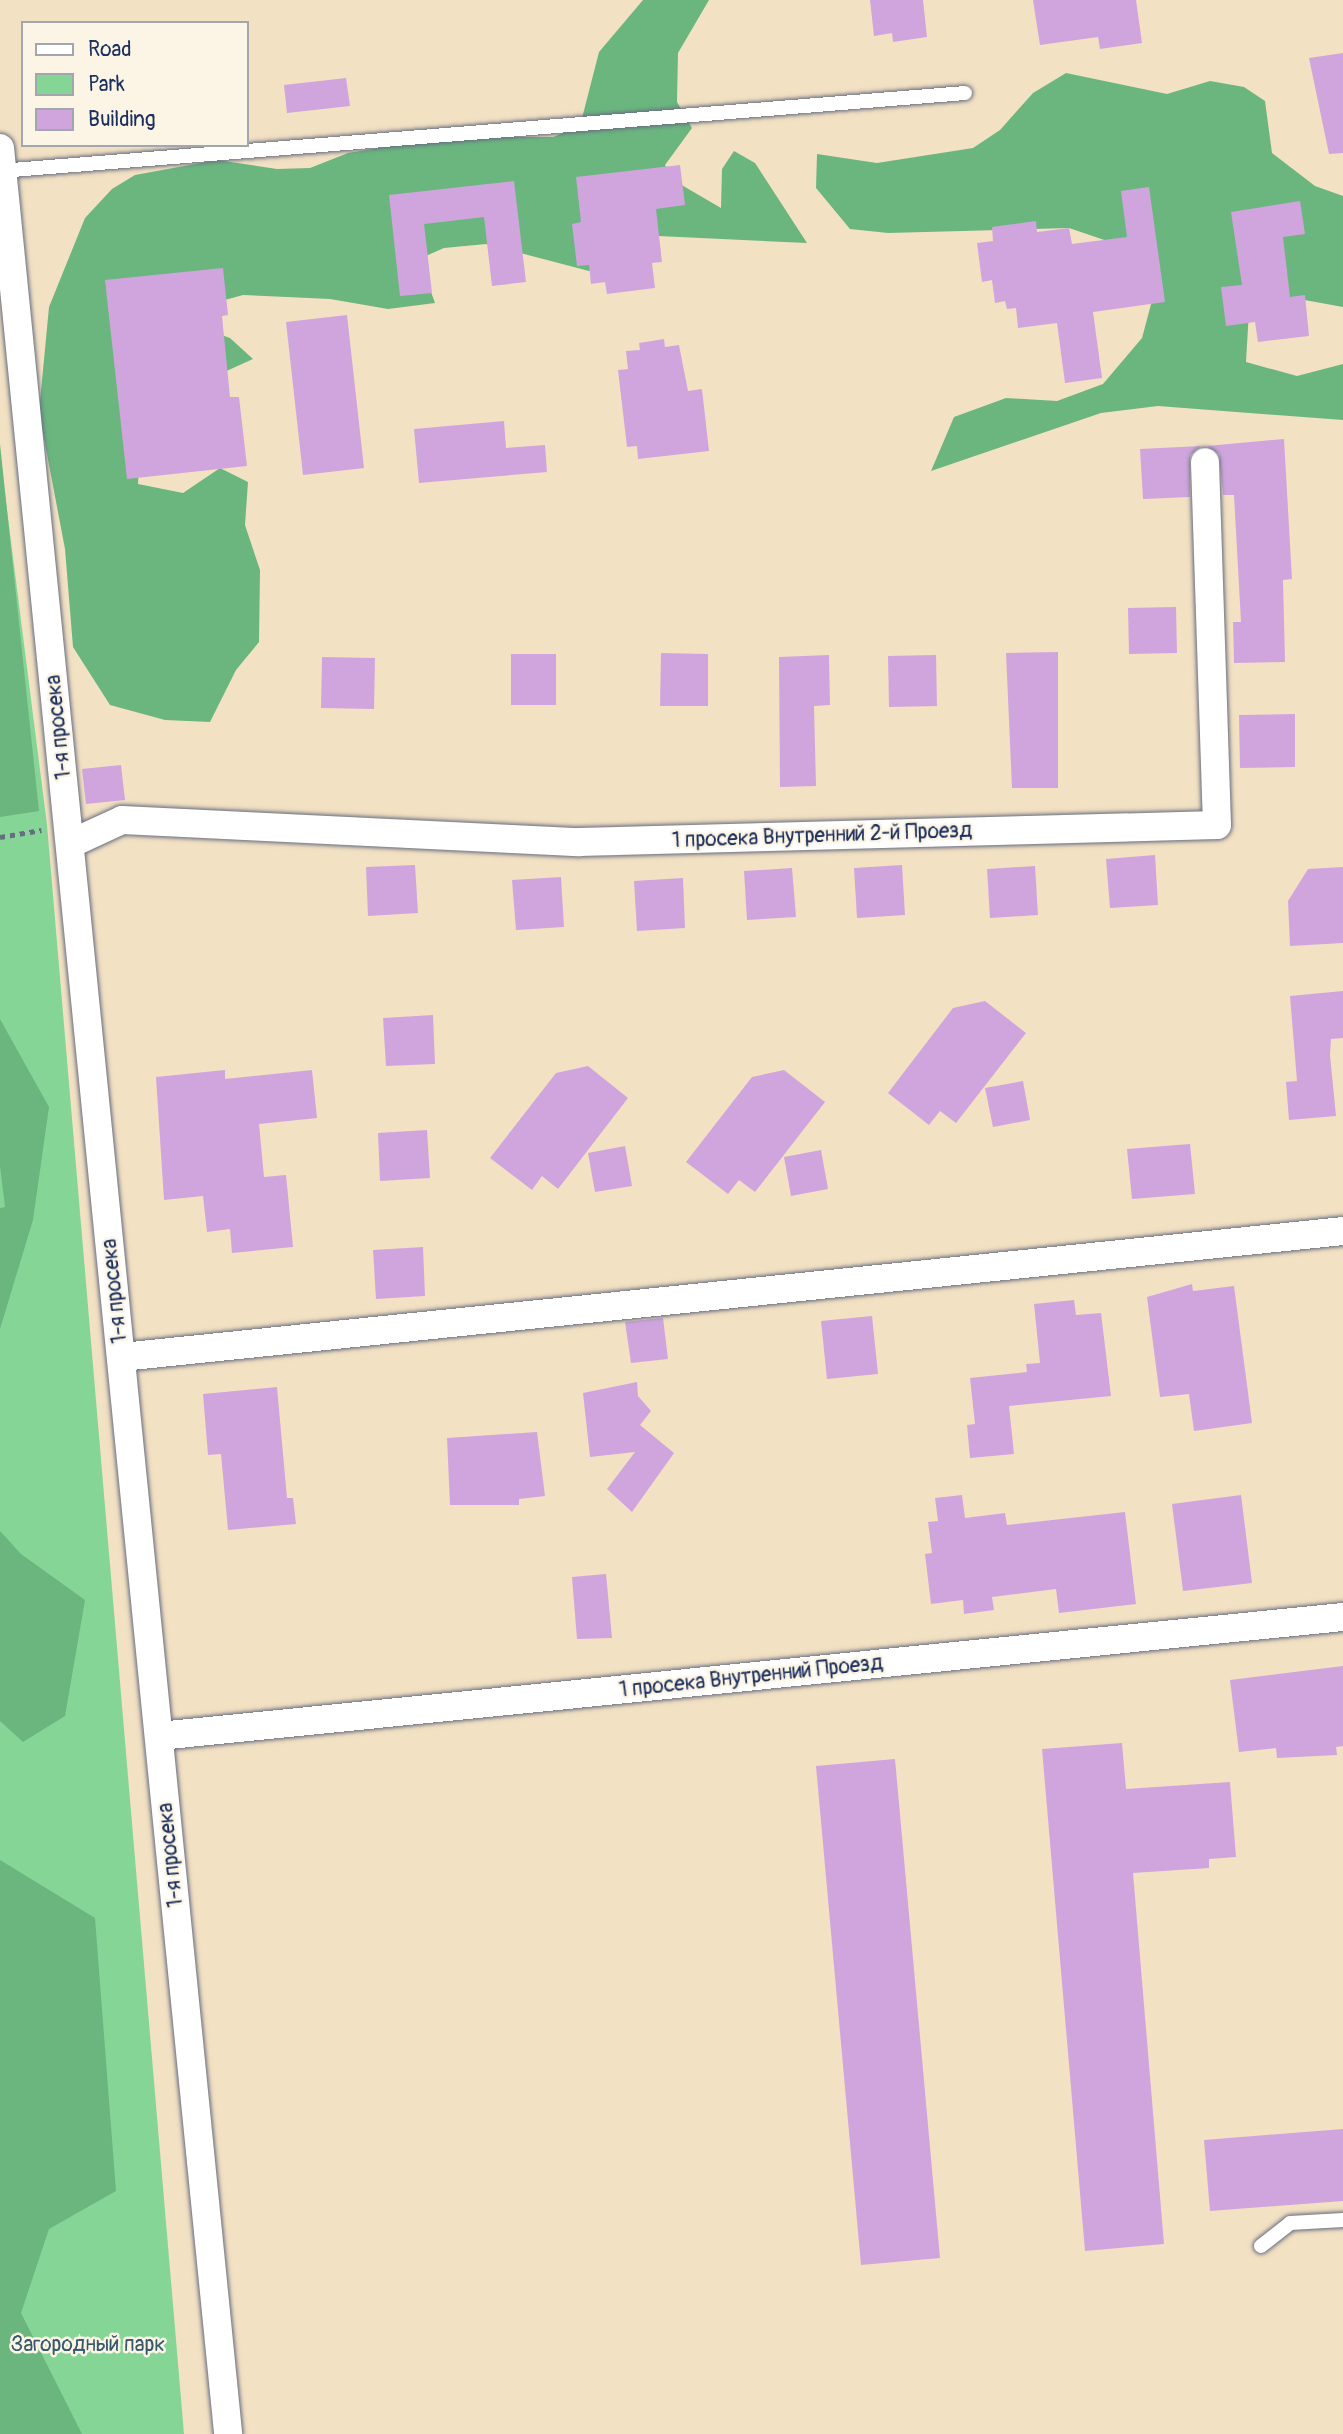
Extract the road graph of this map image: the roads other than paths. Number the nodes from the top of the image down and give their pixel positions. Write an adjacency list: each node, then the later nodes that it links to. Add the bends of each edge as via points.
1 (965, 93): 2 (lane)
2 (248, 146)
3 (232, 147): 4 (lane)
4 (1, 164): 6 (street, 1-я просека)
5 (1205, 462): 6 (street, 1 просека Внутренний 2-й Проезд, via 1217,825 578,842 122,820)
6 (69, 834): 8 (street, 1-я просека)
7 (1343, 1231): 8 (street)
8 (122, 1357): 10 (street, 1-я просека)
9 (1343, 1617): 10 (street, 1 просека Внутренний Проезд)
10 (159, 1736): 13 (street, 1-я просека)
11 (1343, 2220): 12 (lane, via 1290,2223)
12 (1261, 2246)
13 (228, 2434)

